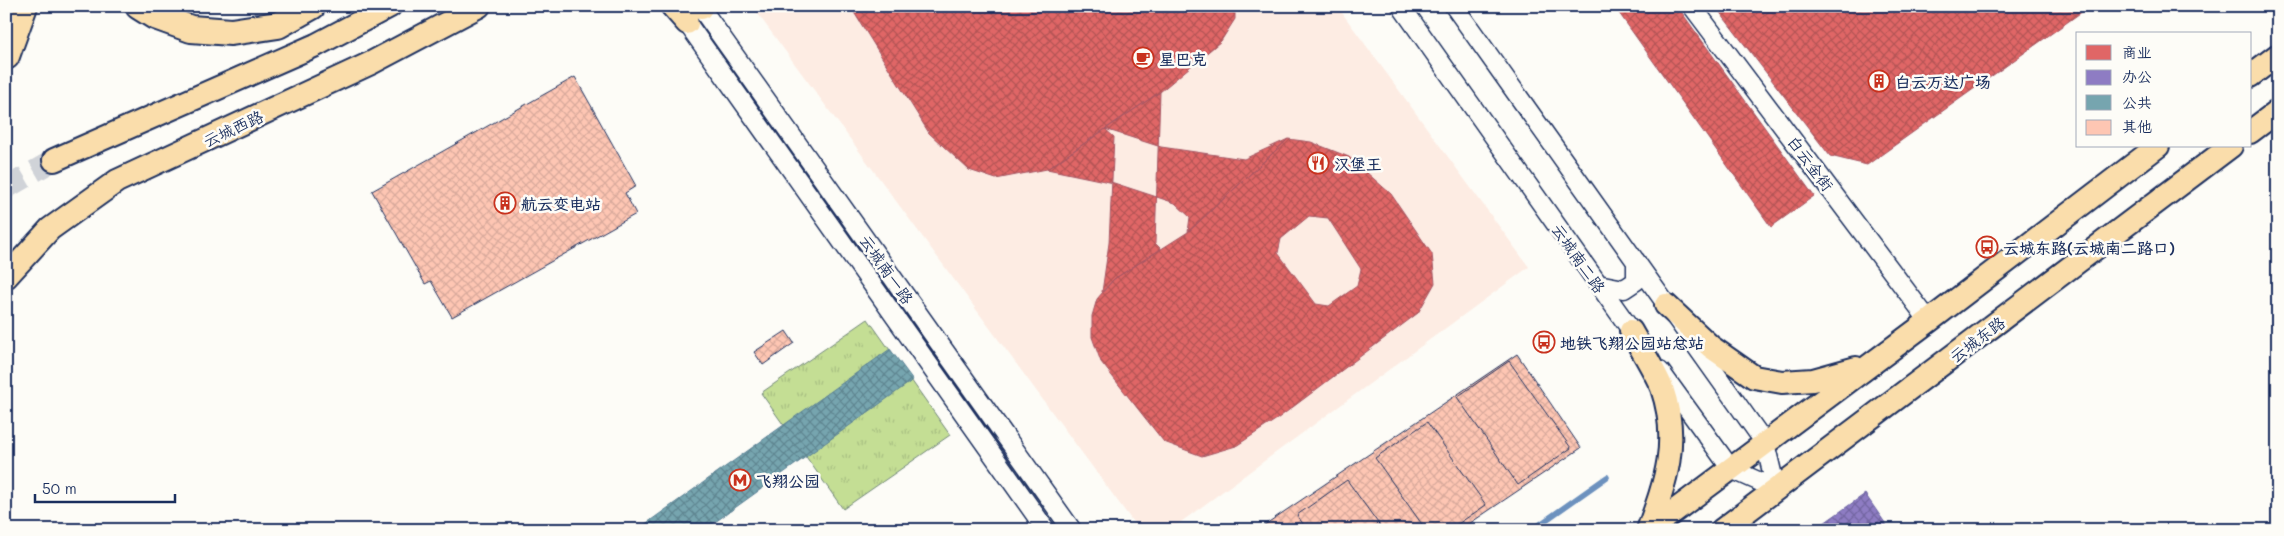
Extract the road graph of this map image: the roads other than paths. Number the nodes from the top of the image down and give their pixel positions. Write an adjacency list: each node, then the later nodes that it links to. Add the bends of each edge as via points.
1 (24, 6): 10 (highway)
2 (139, 6): 3 (highway, via 154,16 191,29 231,32 278,25)
3 (312, 6)
4 (390, 6): 17 (main road, via 316,46)
5 (479, 6): 19 (main road, 云城西路, via 371,63 117,181 50,229)
6 (1401, 6): 20 (street, 云城南二路)
7 (1454, 6): 18 (street)
8 (1692, 6): 22 (street, 白云金街)
9 (690, 11): 28 (street, 云城南一路); 29 (street, 云城南一路)
10 (6, 56)
11 (2278, 56): 12 (main road)
12 (2252, 75)
13 (2278, 111): 14 (main road)
14 (2252, 130)
15 (2155, 148): 22 (main road)
16 (2229, 148): 27 (main road, 云城东路)
17 (54, 160)
18 (1636, 261): 20 (street, via 1636,280 1624,289); 21 (street)
19 (6, 277)
20 (1598, 284): 23 (street, 云城南二路)
21 (1666, 305): 24 (main road, via 1711,346 1754,376 1776,381 1813,380); 25 (street)
22 (1929, 321): 24 (main road)
23 (1631, 331): 26 (street, 云城南二路); 30 (main road, via 1661,387 1670,431 1665,483)
24 (1869, 365): 25 (main road)
25 (1765, 443): 26 (main road); 27 (street)
26 (1731, 468): 27 (street, 云城南二路); 30 (main road)
27 (1776, 489): 31 (main road, 云城东路)
28 (1046, 530)
29 (1072, 530)
30 (1648, 530)
31 (1722, 530)

